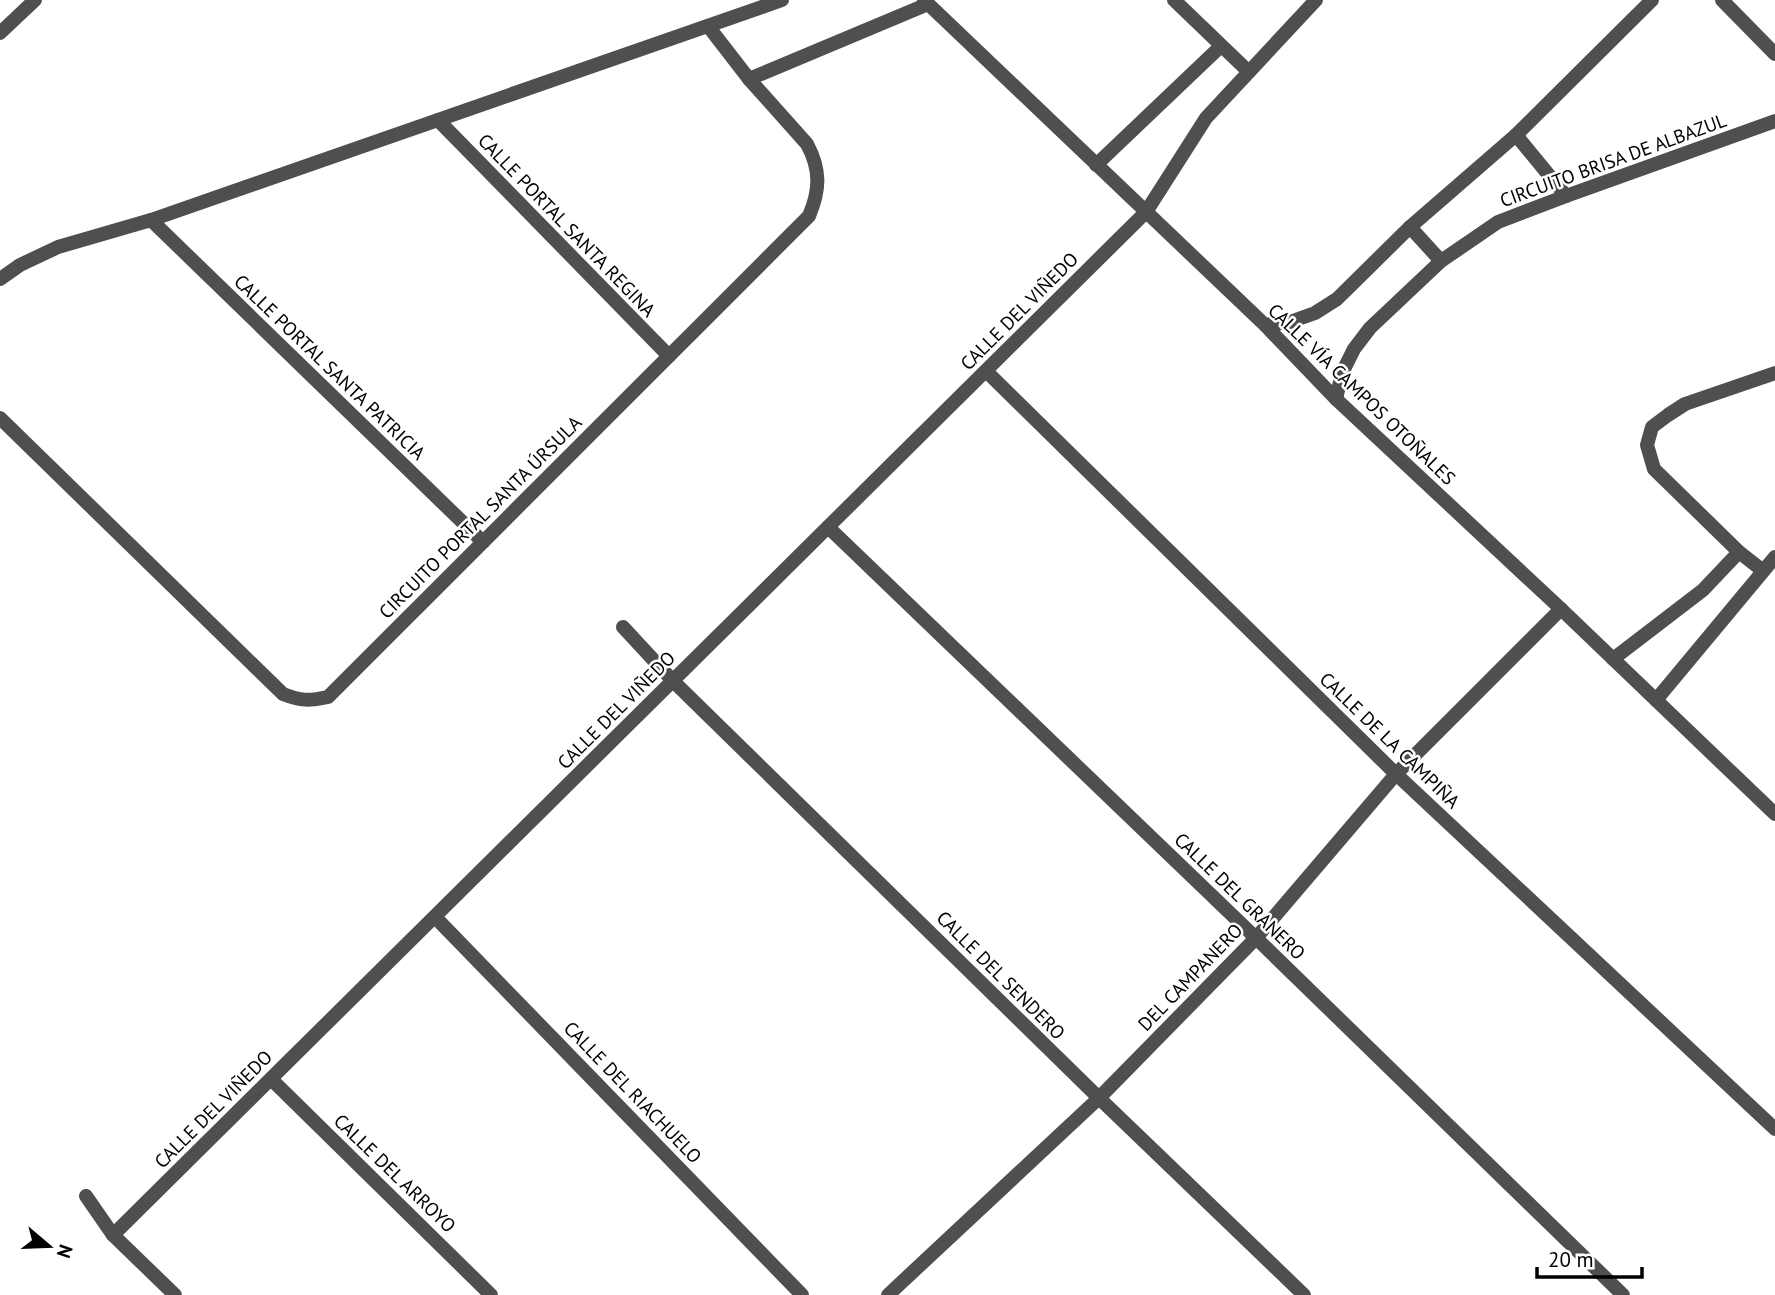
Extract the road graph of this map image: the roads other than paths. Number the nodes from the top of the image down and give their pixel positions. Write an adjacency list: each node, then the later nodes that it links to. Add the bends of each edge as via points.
1 (35, 0): 9 (street)
2 (782, 0): 8 (street)
3 (1174, 0): 10 (street)
4 (1315, 0): 12 (street, CALLE DEL VIÑEDO)
5 (1652, 0): 16 (street, CIRCUITO BRISA DE ALBAZUL)
6 (1722, 0): 11 (street)
7 (926, 2): 13 (street); 17 (street, CALLE VÍA CAMPOS OTOÑALES)
8 (708, 26): 13 (street, CIRCUITO PORTAL SANTA ÚRSULA); 14 (street)
9 (0, 32)
10 (1221, 46): 12 (street); 17 (street)
11 (1775, 54)
12 (1249, 72): 19 (street, CALLE DEL VIÑEDO, via 1206,118)
13 (749, 79): 25 (street, CIRCUITO PORTAL SANTA ÚRSULA, via 807,144 818,173 817,197 809,216)
14 (438, 120): 20 (street); 25 (street, CALLE PORTAL SANTA REGINA)
15 (1775, 121): 18 (street, CIRCUITO BRISA DE ALBAZUL)
16 (1516, 135): 18 (street); 21 (street, CIRCUITO BRISA DE ALBAZUL)
17 (1096, 165): 19 (street, CALLE VÍA CAMPOS OTOÑALES)
18 (1566, 195): 22 (street, CIRCUITO BRISA DE ALBAZUL, via 1497,222)
19 (1146, 212): 24 (street, CALLE VÍA CAMPOS OTOÑALES); 26 (street, CALLE DEL VIÑEDO)
20 (151, 220): 23 (street, via 58,247); 31 (street, CALLE PORTAL SANTA PATRICIA)
21 (1410, 228): 22 (street); 24 (street, CIRCUITO BRISA DE ALBAZUL, via 1337,299 1315,313)
22 (1441, 261): 28 (street, CIRCUITO BRISA DE ALBAZUL, via 1354,349)
23 (0, 279)
24 (1265, 325): 28 (street, CALLE VÍA CAMPOS OTOÑALES)
25 (669, 356): 31 (street, CIRCUITO PORTAL SANTA ÚRSULA)
26 (986, 371): 30 (street, CALLE DEL VIÑEDO); 40 (street, CALLE DE LA CAMPIÑA)
27 (1775, 373): 32 (street, via 1685,404 1652,427 1647,445 1654,469)
28 (1336, 399): 35 (street, CALLE VÍA CAMPOS OTOÑALES)
29 (0, 418): 31 (street, CIRCUITO PORTAL SANTA ÚRSULA, via 282,694 296,699 328,697)
30 (828, 527): 38 (street, CALLE DEL VIÑEDO); 43 (street, CALLE DEL GRANERO)
31 (483, 542)
32 (1739, 552): 34 (street); 37 (street, via 1703,590)
33 (1775, 557): 34 (street)
34 (1762, 570): 39 (street)
35 (1561, 609): 37 (street, CALLE VÍA CAMPOS OTOÑALES); 40 (street, DEL CAMPANERO)
36 (623, 627): 38 (street, CALLE DEL SENDERO)
37 (1614, 659): 39 (street, CALLE VÍA CAMPOS OTOÑALES)
38 (673, 681): 42 (street, CALLE DEL VIÑEDO); 45 (street, CALLE DEL SENDERO)
39 (1656, 700): 41 (street, CALLE VÍA CAMPOS OTOÑALES)
40 (1396, 774): 43 (street, DEL CAMPANERO); 46 (street, CALLE DE LA CAMPIÑA)
41 (1775, 814)
42 (435, 916): 44 (street, CALLE DEL VIÑEDO); 51 (street, CALLE DEL RIACHUELO)
43 (1256, 938): 45 (street, DEL CAMPANERO); 54 (street, CALLE DEL GRANERO)
44 (271, 1079): 48 (street, CALLE DEL VIÑEDO); 50 (street, CALLE DEL ARROYO)
45 (1099, 1098): 52 (street, DEL CAMPANERO); 53 (street, CALLE DEL SENDERO)
46 (1775, 1129)
47 (86, 1196): 48 (street)
48 (113, 1235): 49 (street)
49 (174, 1295)
50 (491, 1295)
51 (802, 1295)
52 (888, 1295)
53 (1304, 1295)
54 (1623, 1295)

